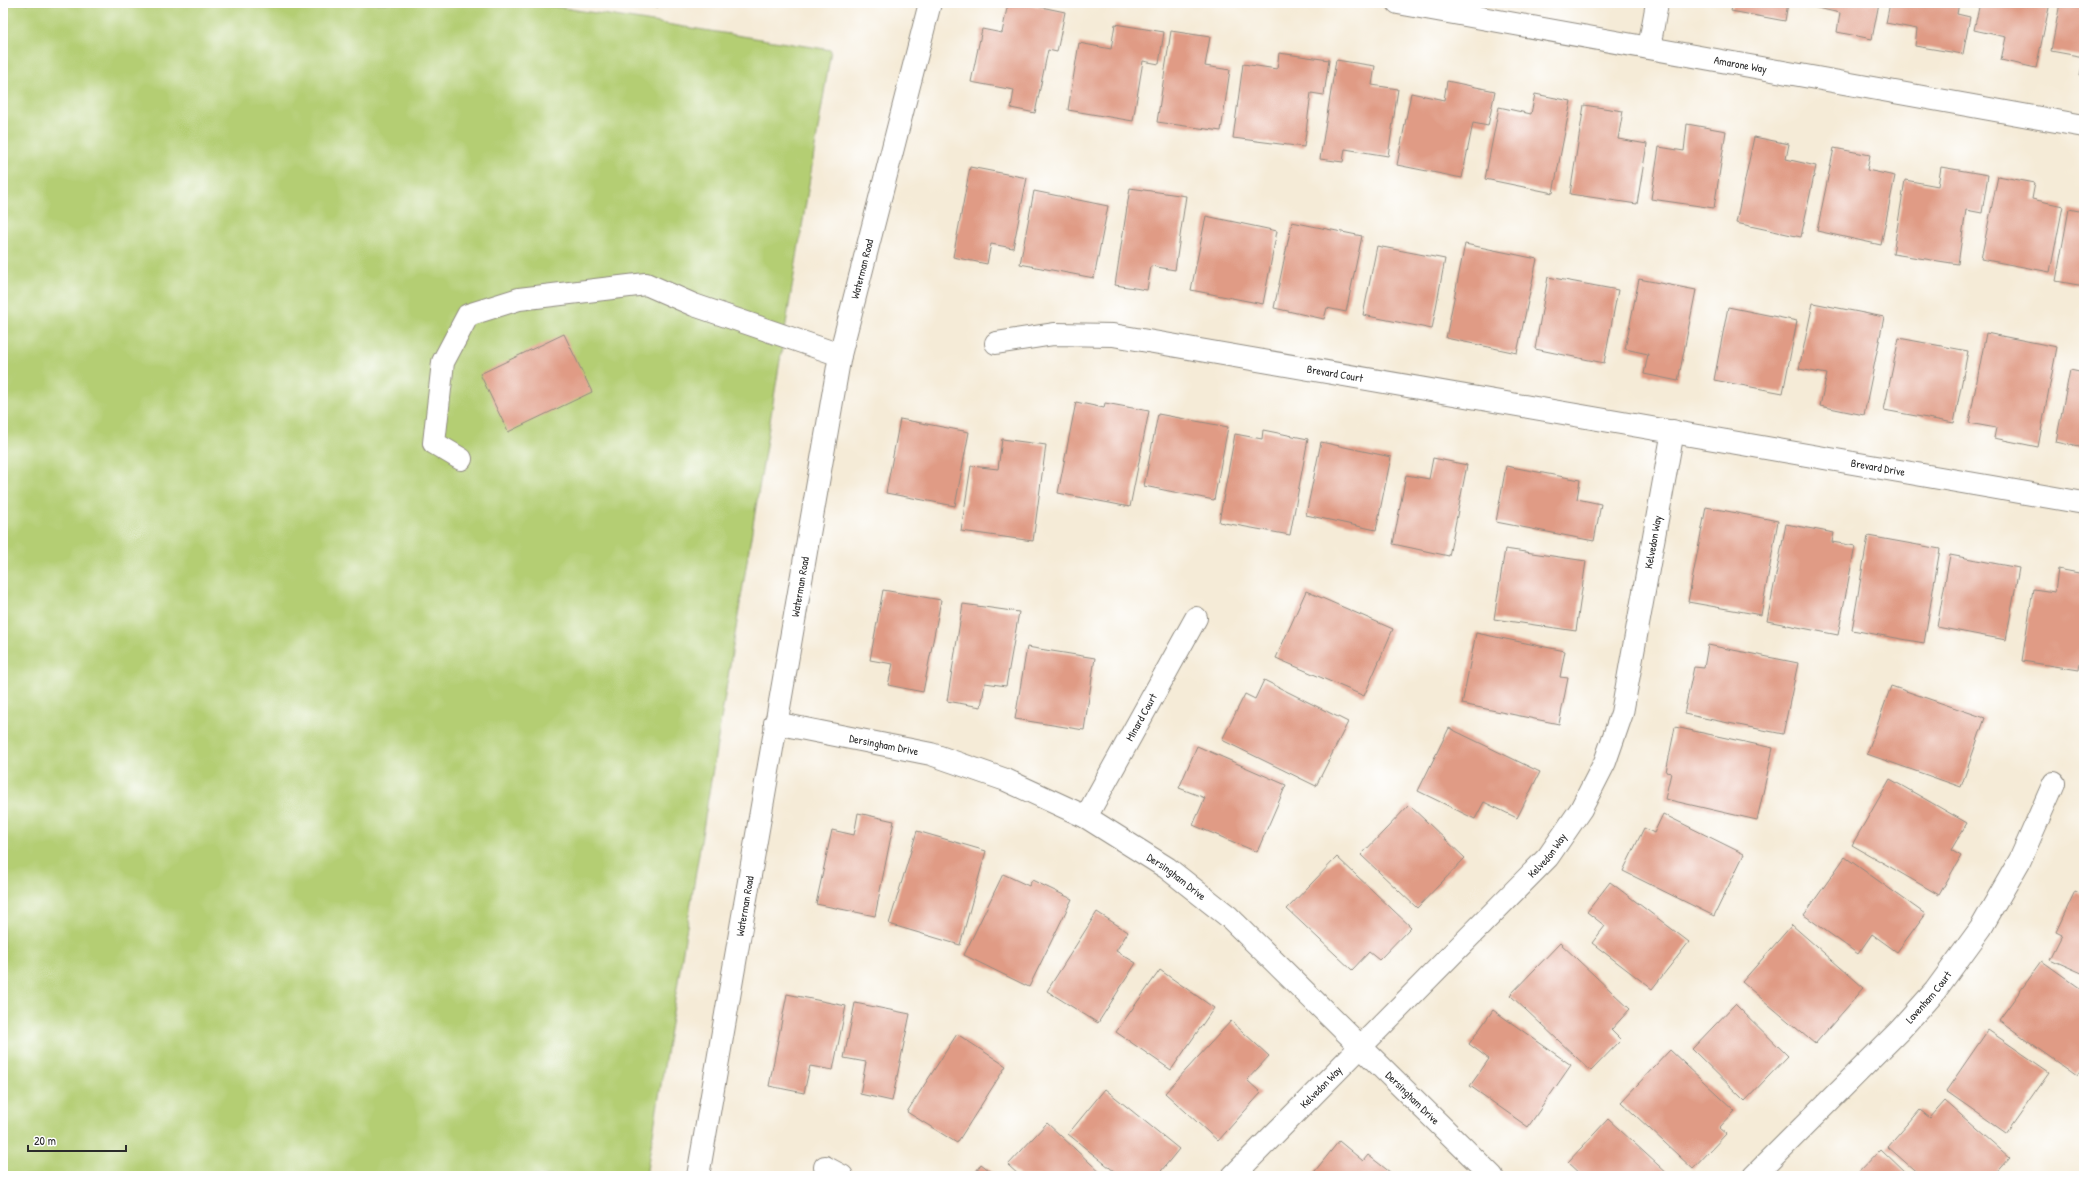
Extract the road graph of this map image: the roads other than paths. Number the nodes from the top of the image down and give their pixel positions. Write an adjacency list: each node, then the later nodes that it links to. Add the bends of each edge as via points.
1 (930, 3): 7 (street, Waterman Road)
2 (1398, 3): 4 (street, Amarone Way)
3 (1657, 3): 4 (street)
4 (1649, 48): 5 (street, Amarone Way)
5 (2084, 126)
6 (996, 344): 8 (street, Brevard Court, via 1054,334 1113,335)
7 (840, 355): 9 (street, via 694,305 646,284 519,299 468,315 443,362 434,443); 12 (street, Waterman Road)
8 (1673, 431): 10 (street, Brevard Drive); 15 (street, Kelvedon Way, via 1622,713 1605,762 1581,809 1548,857)
9 (461, 459)
10 (2084, 503)
11 (1196, 618): 14 (street, Minard Court)
12 (775, 723): 14 (street, Dersingham Drive, via 931,754 1006,780); 16 (street, Waterman Road)
13 (2054, 783): 19 (street, Lavenham Court, via 2020,860 1981,928 1935,991 1900,1030)
14 (1086, 817): 15 (street, Dersingham Drive, via 1167,868 1228,917)
15 (1361, 1047): 17 (street, Kelvedon Way); 18 (street, Dersingham Drive)
16 (698, 1176)
17 (1233, 1176)
18 (1492, 1176)
19 (1754, 1176)

